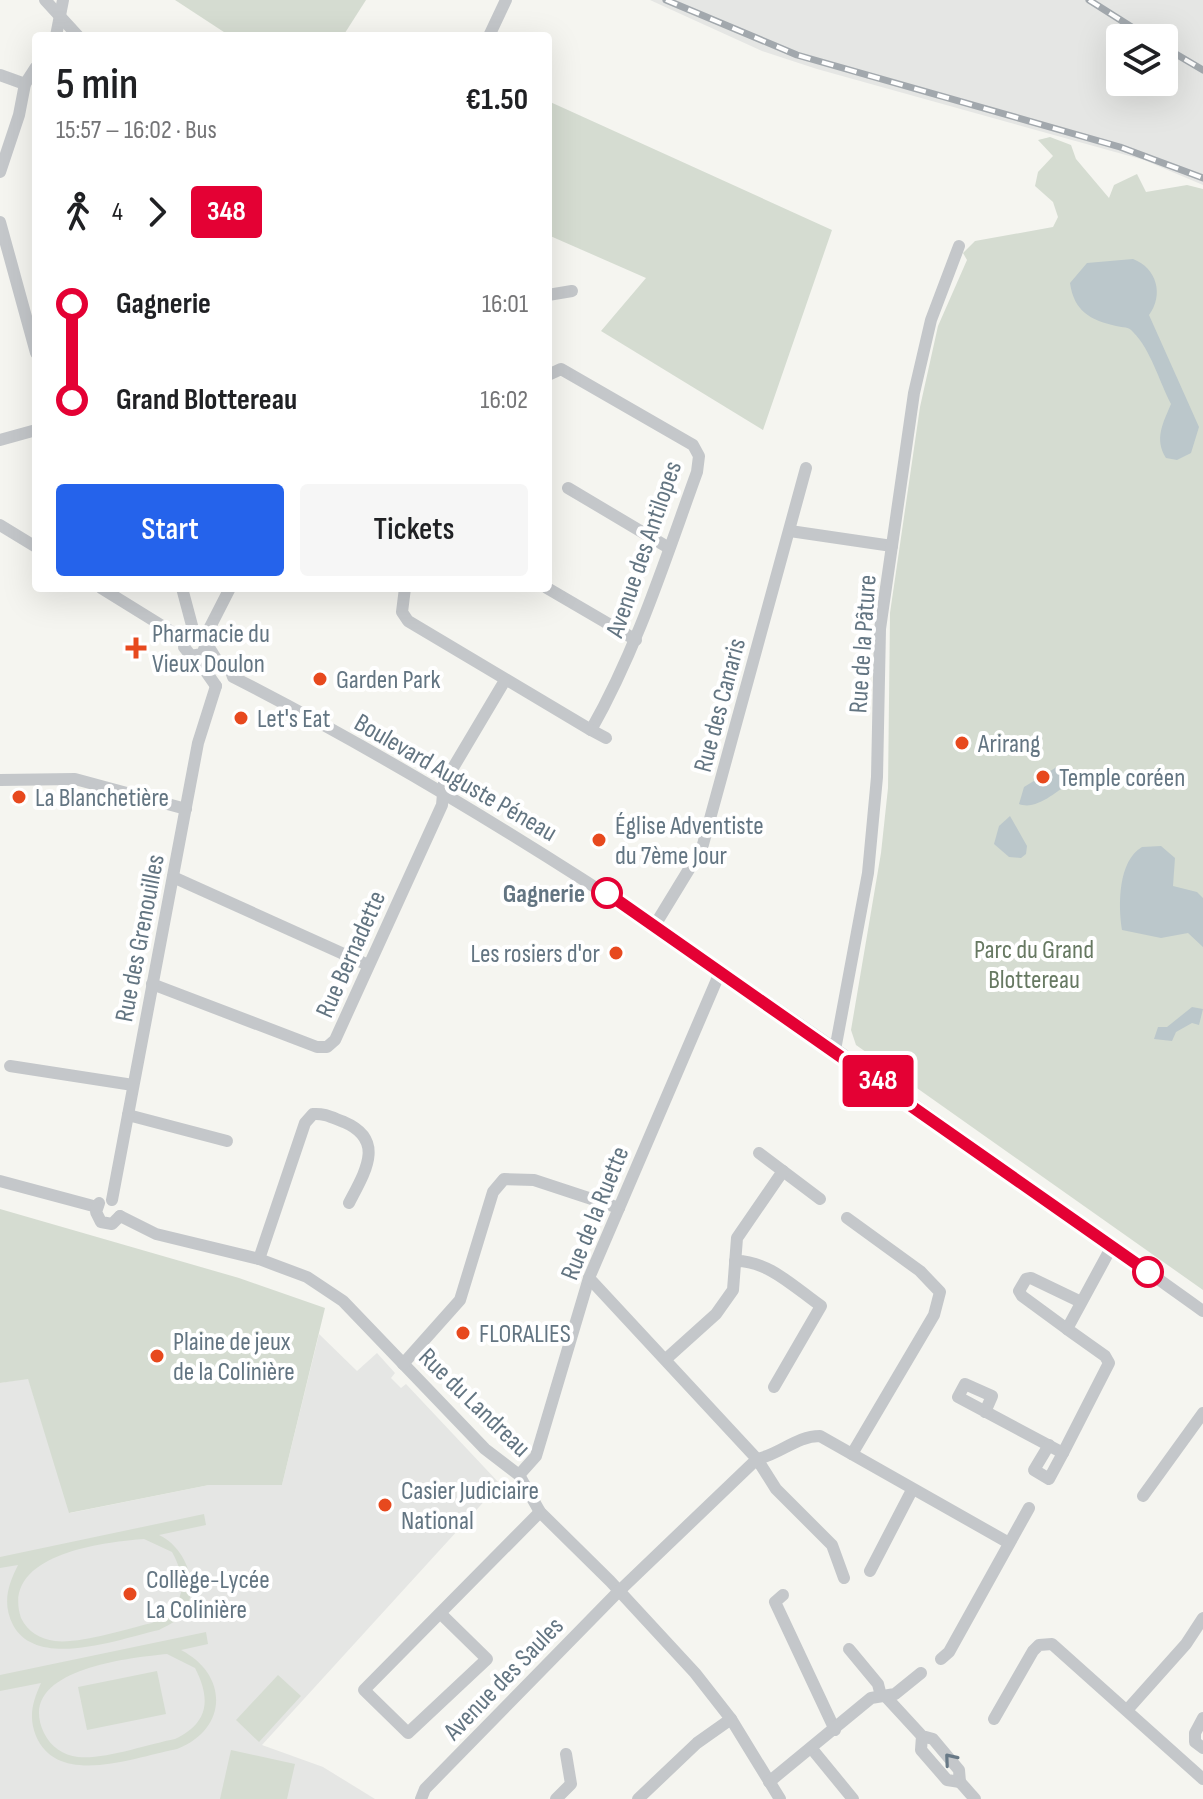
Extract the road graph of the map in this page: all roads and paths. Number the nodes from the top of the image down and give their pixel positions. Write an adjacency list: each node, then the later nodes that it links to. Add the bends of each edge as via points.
1 (45, 0): 4 (street)
2 (63, 0): 4 (street)
3 (506, 0): 7 (street)
4 (59, 17): 5 (street); 6 (street)
5 (57, 32)
6 (74, 32)
7 (491, 32)
8 (32, 73): 10 (street)
9 (0, 75): 10 (street)
10 (25, 84): 11 (street)
11 (0, 172)
12 (0, 222): 16 (street)
13 (959, 246): 25 (street, Rue de la Pâture, via 931,320 914,393)
14 (572, 291): 15 (street)
15 (552, 294)
16 (32, 338)
17 (552, 373): 26 (street, Avenue des Antilopes, via 561,369 693,445 699,456 697,472)
18 (32, 431): 19 (street)
19 (0, 440)
20 (806, 468): 23 (street, Rue des Canaris)
21 (568, 488): 26 (street)
22 (0, 525): 24 (street)
23 (790, 531): 25 (street); 45 (street, Rue des Canaris, via 702,848)
24 (32, 545)
25 (892, 546): 49 (street, Rue de la Pâture, via 880,629 877,777 868,873)
26 (669, 548): 33 (street, Avenue des Antilopes)
27 (552, 591): 33 (street)
28 (109, 592): 32 (street, Boulevard Auguste Péneau)
29 (183, 592): 32 (street)
30 (227, 592): 32 (street)
31 (404, 592): 38 (street, via 402,612 408,621)
32 (197, 639): 34 (street, via 202,654); 34 (street, Boulevard Auguste Péneau, via 185,651); 35 (street, Boulevard Auguste Péneau)
33 (636, 640): 39 (street, Avenue des Antilopes)
34 (195, 656): 37 (street, Boulevard Auguste Péneau)
35 (218, 662): 36 (street, Boulevard Auguste Péneau, via 229,666); 37 (street, via 212,666)
36 (233, 677): 37 (street, via 227,685); 42 (street, Boulevard Auguste Péneau)
37 (212, 681): 43 (street, Rue des Grenouilles)
38 (504, 682): 39 (street); 42 (street)
39 (591, 730): 40 (street)
40 (606, 738)
41 (0, 780): 43 (street, via 75,779)
42 (441, 794): 45 (street, Boulevard Auguste Péneau, via 561,862); 46 (street, Rue Bernadette, via 442,805)
43 (186, 809): 44 (street, Rue des Grenouilles)
44 (173, 877): 46 (street); 48 (street, Rue des Grenouilles)
45 (655, 925): 47 (street, Boulevard Auguste Péneau)
46 (368, 965): 48 (street, Rue Bernadette, via 335,1040 327,1047)
47 (721, 970): 49 (street, Boulevard Auguste Péneau); 61 (street, Rue de la Ruette)
48 (152, 984): 51 (street, Rue des Grenouilles)
49 (835, 1050): 64 (street, Boulevard Auguste Péneau)
50 (10, 1066): 51 (street)
51 (133, 1085): 52 (street, Rue des Grenouilles)
52 (128, 1115): 53 (street); 58 (street, Rue des Grenouilles)
53 (227, 1141)
54 (759, 1153): 55 (street)
55 (783, 1171): 57 (street); 66 (street, via 737,1238)
56 (0, 1181): 60 (street)
57 (820, 1199)
58 (112, 1200): 60 (street); 62 (street, via 119,1205)
59 (349, 1203): 65 (street, via 370,1152 368,1140 359,1129 323,1113 313,1114 305,1123)
60 (97, 1207): 62 (street, via 105,1224)
61 (619, 1208): 67 (street, Rue de la Ruette); 72 (street, via 534,1180 504,1179 493,1192 460,1300)
62 (120, 1216): 65 (street, Rue du Landreau, via 156,1234)
63 (847, 1218): 78 (street, via 940,1292 934,1315)
64 (1112, 1246): 68 (street); 69 (street, Boulevard Auguste Péneau)
65 (259, 1259): 72 (street, Rue du Landreau, via 329,1291 356,1312)
66 (735, 1261): 71 (street, via 733,1290 716,1314); 73 (street, via 763,1266 821,1306)
67 (589, 1278): 71 (street); 80 (street, Rue de la Ruette, via 536,1456)
68 (1081, 1302): 70 (street); 70 (street, via 1031,1278 1019,1291)
69 (1203, 1311)
70 (1067, 1329): 77 (street, via 1109,1363)
71 (666, 1359): 79 (street)
72 (403, 1364): 80 (street, Rue du Landreau, via 485,1449)
73 (774, 1387)
74 (985, 1412): 76 (street)
75 (1203, 1413): 82 (street)
76 (1049, 1445): 77 (street); 77 (street, via 1034,1470 1049,1479)
77 (1063, 1453)
78 (852, 1454): 79 (street, Avenue des Saules, via 820,1436 803,1436 777,1454); 81 (street, Avenue des Saules)
79 (757, 1459): 87 (street, via 776,1489 832,1545); 88 (street, Avenue des Saules)
80 (519, 1475): 84 (street, Rue du Landreau)
81 (912, 1490): 85 (street, Avenue des Saules); 86 (street)
82 (1143, 1496)
83 (1029, 1508): 85 (street)
84 (540, 1512): 88 (street, Rue du Landreau); 90 (street)
85 (1009, 1543): 93 (street)
86 (870, 1571)
87 (844, 1578)
88 (620, 1591): 98 (street, Rue du Landreau); 106 (street, Avenue des Saules, via 425,1789)
89 (783, 1595): 100 (street, via 775,1602)
90 (440, 1613): 90 (street, via 364,1690 408,1733 487,1659)
91 (1203, 1618): 96 (street)
92 (849, 1649): 95 (street)
93 (941, 1659)
94 (921, 1673): 95 (street)
95 (884, 1697): 100 (street, via 871,1698); 111 (street, via 922,1736 921,1750 947,1780 960,1782)
96 (1128, 1709): 99 (street, via 1045,1643 1033,1651); 104 (street)
97 (1203, 1718): 101 (street, via 1195,1742)
98 (731, 1719): 105 (street, Rue du Landreau); 108 (street)
99 (994, 1719)
100 (835, 1730): 102 (street)
101 (1203, 1748)
102 (812, 1749): 105 (street); 110 (street)
103 (566, 1754): 107 (street, via 571,1784)
104 (1203, 1779)
105 (769, 1782): 109 (street, Rue du Landreau)
106 (421, 1799)
107 (556, 1799)
108 (638, 1799)
109 (780, 1799)
110 (853, 1799)
111 (975, 1799)

